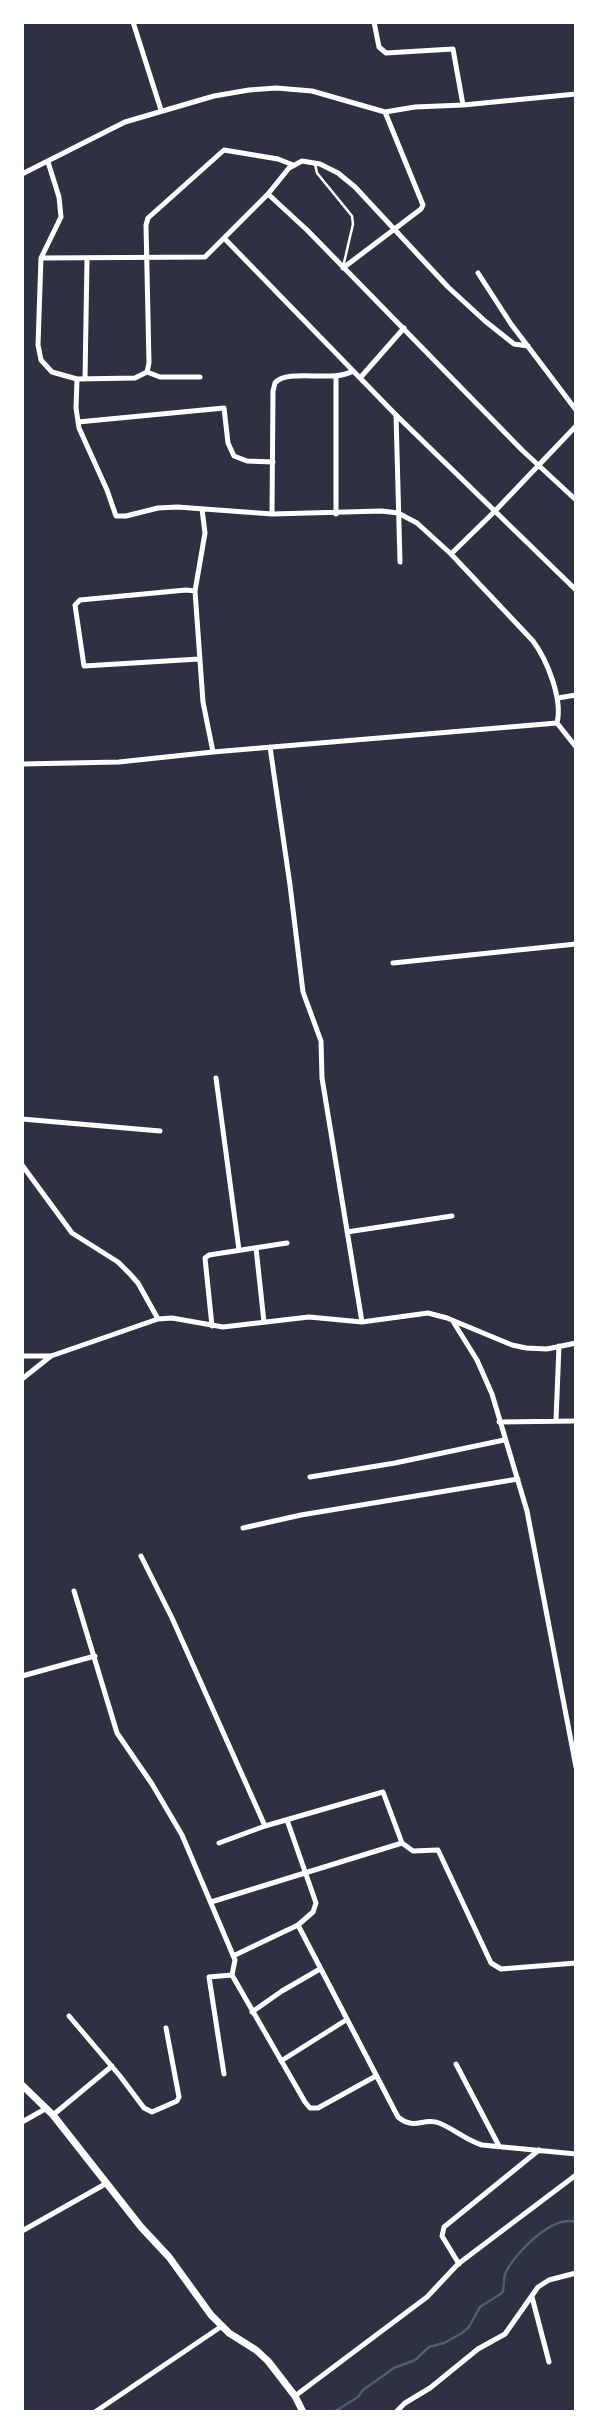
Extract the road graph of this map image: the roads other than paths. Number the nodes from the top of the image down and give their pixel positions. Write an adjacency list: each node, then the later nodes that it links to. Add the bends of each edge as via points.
1 (133, 22): 5 (street)
2 (374, 22): 4 (street, via 379,47 386,53 453,49)
3 (576, 94): 4 (street)
4 (463, 105): 6 (street)
5 (162, 110): 6 (street, via 214,96 276,88 312,91); 7 (street, via 126,122)
6 (385, 112): 12 (street, via 423,205)
7 (48, 162): 10 (street); 14 (street, via 59,197 61,218)
8 (316, 163): 9 (street, via 304,161); 12 (street, via 338,173 355,187); 17 (lane, via 317,173 352,216)
9 (294, 164): 11 (street); 15 (street, via 229,149 222,151 148,218)
10 (22, 174)
11 (268, 194): 13 (street); 17 (street)
12 (393, 230): 17 (street); 20 (street, via 485,321 514,344)
13 (224, 238): 15 (street, via 208,256 201,259); 21 (street)
14 (41, 258): 16 (street); 26 (street, via 39,353 52,372)
15 (147, 259): 16 (street); 22 (street)
16 (87, 260): 27 (street)
17 (343, 268): 19 (street)
18 (478, 273): 20 (street)
19 (404, 328): 25 (street); 33 (street)
20 (528, 346): 28 (street)
21 (353, 371): 24 (street); 25 (street)
22 (147, 372): 23 (street, via 160,377); 27 (street, via 135,378)
23 (200, 377)
24 (336, 377): 32 (street, via 285,378 275,383); 39 (street)
25 (360, 378): 29 (street)
26 (77, 379): 27 (street); 30 (street)
27 (85, 379)
28 (576, 410)
29 (396, 415): 36 (street); 37 (street)
30 (78, 422): 32 (street, via 224,408 228,443 234,456 247,461); 35 (street, via 116,516 158,508)
31 (576, 426): 33 (street)
32 (273, 462): 38 (street)
33 (538, 465): 34 (street); 36 (street)
34 (576, 500)
35 (202, 509): 38 (street); 43 (street, via 204,533)
36 (495, 511): 40 (street); 42 (street)
37 (398, 513): 39 (street); 40 (street, via 417,523); 41 (street)
38 (272, 514): 39 (street)
39 (336, 514)
40 (451, 554): 46 (street, via 533,641 542,655)
41 (400, 562)
42 (576, 590)
43 (195, 592): 44 (street); 44 (street, via 186,590 80,600 76,605 84,666)
44 (199, 659): 50 (street, via 207,731)
45 (576, 695): 46 (street)
46 (558, 698): 47 (street)
47 (557, 723): 48 (street); 49 (street)
48 (576, 746)
49 (270, 747): 50 (street); 59 (street, via 303,992 321,1041 321,1068)
50 (213, 752): 51 (street, via 119,762)
51 (22, 764)
52 (576, 944): 53 (street)
53 (393, 963)
54 (216, 1078): 62 (street)
55 (22, 1119): 56 (street)
56 (160, 1131)
57 (22, 1165): 63 (street, via 72,1233 118,1262 138,1283)
58 (452, 1216): 59 (street)
59 (347, 1232): 65 (street)
60 (287, 1243): 61 (street)
61 (256, 1248): 62 (street); 64 (street)
62 (239, 1250): 67 (street, via 209,1255 204,1260)
63 (158, 1319): 67 (street, via 172,1318); 71 (street)
64 (264, 1322): 65 (street, via 309,1317); 67 (street)
65 (362, 1322): 66 (street, via 428,1313)
66 (454, 1323): 69 (street, via 512,1345 526,1348); 75 (street, via 477,1360 492,1394)
67 (212, 1326)
68 (576, 1343): 69 (street)
69 (559, 1346): 73 (street)
70 (22, 1356): 71 (street)
71 (51, 1356): 72 (street)
72 (22, 1379)
73 (556, 1420): 74 (street); 75 (street)
74 (576, 1421)
75 (499, 1422): 76 (street)
76 (504, 1440): 77 (street); 78 (street)
77 (310, 1477)
78 (518, 1479): 79 (street, via 301,1515); 84 (street, via 528,1511)
79 (243, 1528)
80 (141, 1556): 86 (street)
81 (74, 1591): 82 (street)
82 (95, 1656): 83 (street); 90 (street, via 117,1733 182,1835)
83 (22, 1676)
84 (576, 1767)
85 (287, 1820): 86 (street); 88 (street, via 383,1792); 89 (street)
86 (265, 1826): 87 (street)
87 (219, 1843)
88 (402, 1843): 89 (street); 93 (street, via 412,1851 438,1850 491,1963 496,1967)
89 (304, 1872): 90 (street); 91 (street, via 316,1909)
90 (211, 1902): 92 (street)
91 (298, 1925): 92 (street); 94 (street)
92 (233, 1956): 95 (street, via 235,1966)
93 (576, 1963)
94 (320, 1969): 96 (street); 98 (street)
95 (232, 1975): 96 (street); 103 (street, via 209,1977)
96 (252, 2012): 100 (street)
97 (69, 2016): 102 (street)
98 (346, 2020): 100 (street); 104 (street)
99 (166, 2028): 102 (street, via 177,2101 152,2112 147,2111)
100 (281, 2061): 104 (street, via 312,2109)
101 (456, 2064): 109 (street)
102 (112, 2066): 107 (street)
103 (224, 2074)
104 (376, 2076): 109 (street, via 398,2117 404,2122 413,2125 438,2122 468,2140)
105 (22, 2085): 106 (main road)
106 (47, 2108): 107 (main road); 108 (street)
107 (53, 2115): 113 (main road)
108 (22, 2122)
109 (499, 2146): 110 (street)
110 (540, 2150): 111 (street); 115 (street, via 444,2227 442,2236)
111 (576, 2154)
112 (576, 2175): 115 (street)
113 (107, 2183): 114 (street); 118 (main road)
114 (22, 2231)
115 (459, 2264): 120 (street, via 427,2297)
116 (576, 2273): 117 (street, via 549,2280 538,2287)
117 (532, 2297): 119 (street); 123 (street, via 505,2334 478,2349)
118 (222, 2326): 120 (main road, via 262,2355); 121 (street)
119 (549, 2362)
120 (295, 2396): 122 (main road)
121 (95, 2412)
122 (304, 2412)
123 (396, 2412)

